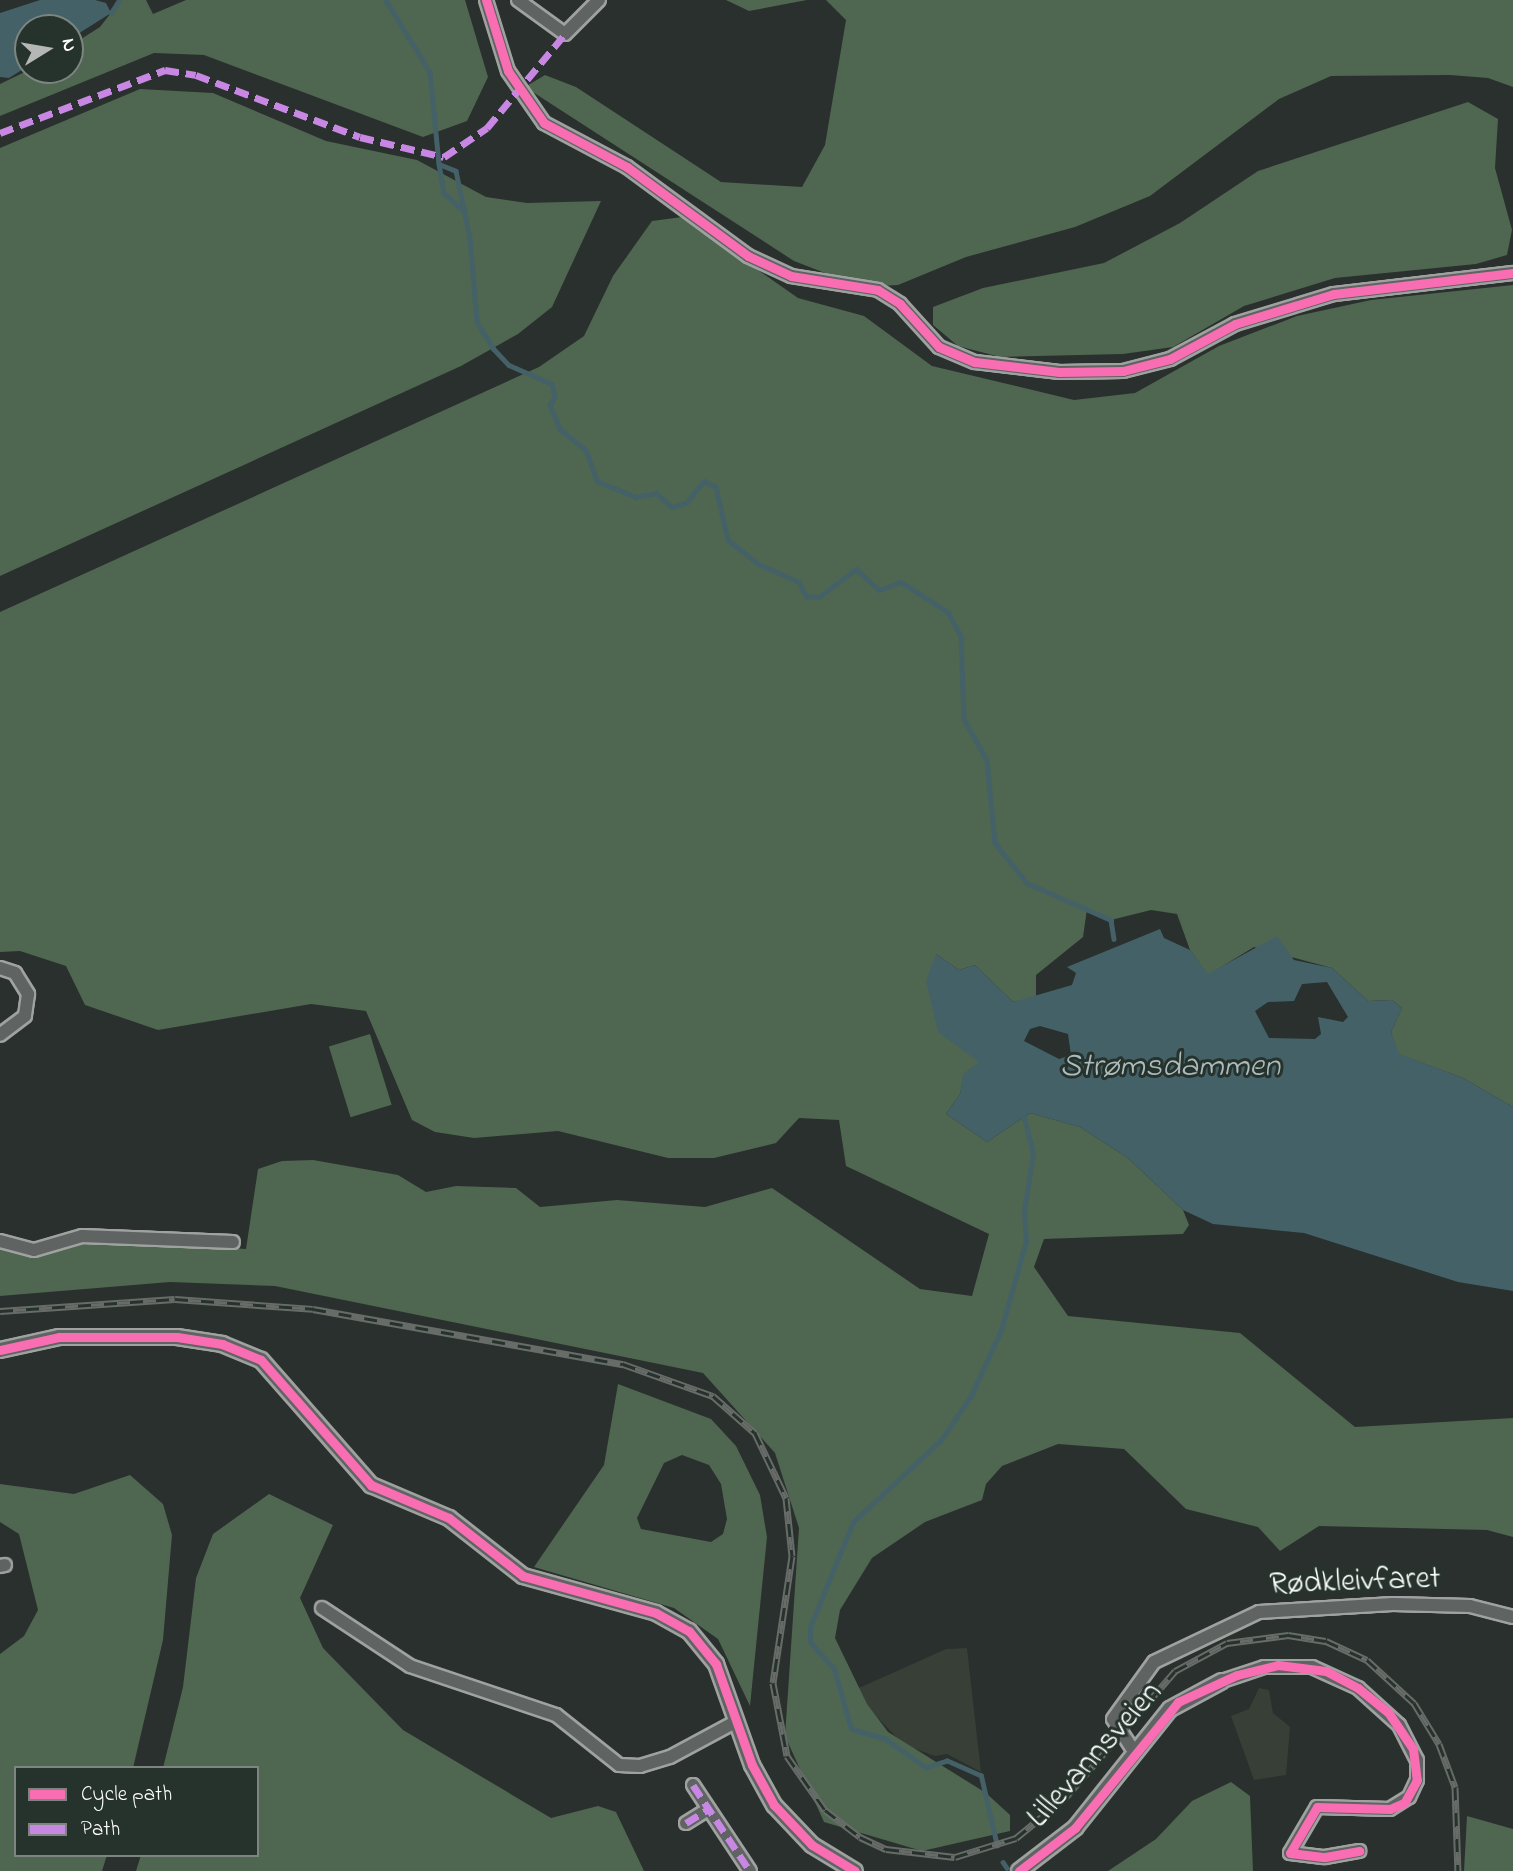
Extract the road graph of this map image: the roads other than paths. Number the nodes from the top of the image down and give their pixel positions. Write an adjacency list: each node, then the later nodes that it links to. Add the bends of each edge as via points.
1 (486, 0): 4 (street, via 508,71 544,123 627,167 748,256 791,276 878,290 900,304 939,347 975,362 1059,372 1123,371 1170,359 1235,324 1334,294)
2 (518, 0): 3 (street, via 565,34)
3 (600, 0)
4 (1513, 272)
5 (0, 968): 6 (street, via 15,973 28,994 25,1016)
6 (0, 1035)
7 (0, 1241): 8 (street, via 34,1250 82,1236)
8 (233, 1242)
9 (0, 1350): 13 (street, via 46,1339 122,1336 202,1340 242,1350 274,1371 370,1485 449,1518 523,1576 656,1613 689,1630 716,1664)
10 (322, 1608): 13 (street, via 410,1666 556,1715 619,1765 640,1766 670,1757)
11 (1513, 1617): 14 (street, Rødkleivfaret, via 1470,1606 1393,1604 1259,1612 1154,1662 1112,1719)
12 (1222, 1681): 14 (street, Lillevannsveien, via 1178,1702); 18 (street, Lillevannsveien, via 1264,1667 1312,1667 1358,1688 1399,1725 1417,1760 1417,1780 1409,1797 1391,1809 1317,1807 1290,1853 1325,1857)
13 (737, 1721): 20 (street, via 774,1805 812,1845)
14 (1135, 1753): 21 (street, Lillevannsveien, via 1075,1828)
15 (693, 1785): 16 (street)
16 (708, 1809): 17 (street); 19 (street)
17 (687, 1823)
18 (1359, 1851)
19 (750, 1871)
20 (855, 1871)
21 (1019, 1871)

